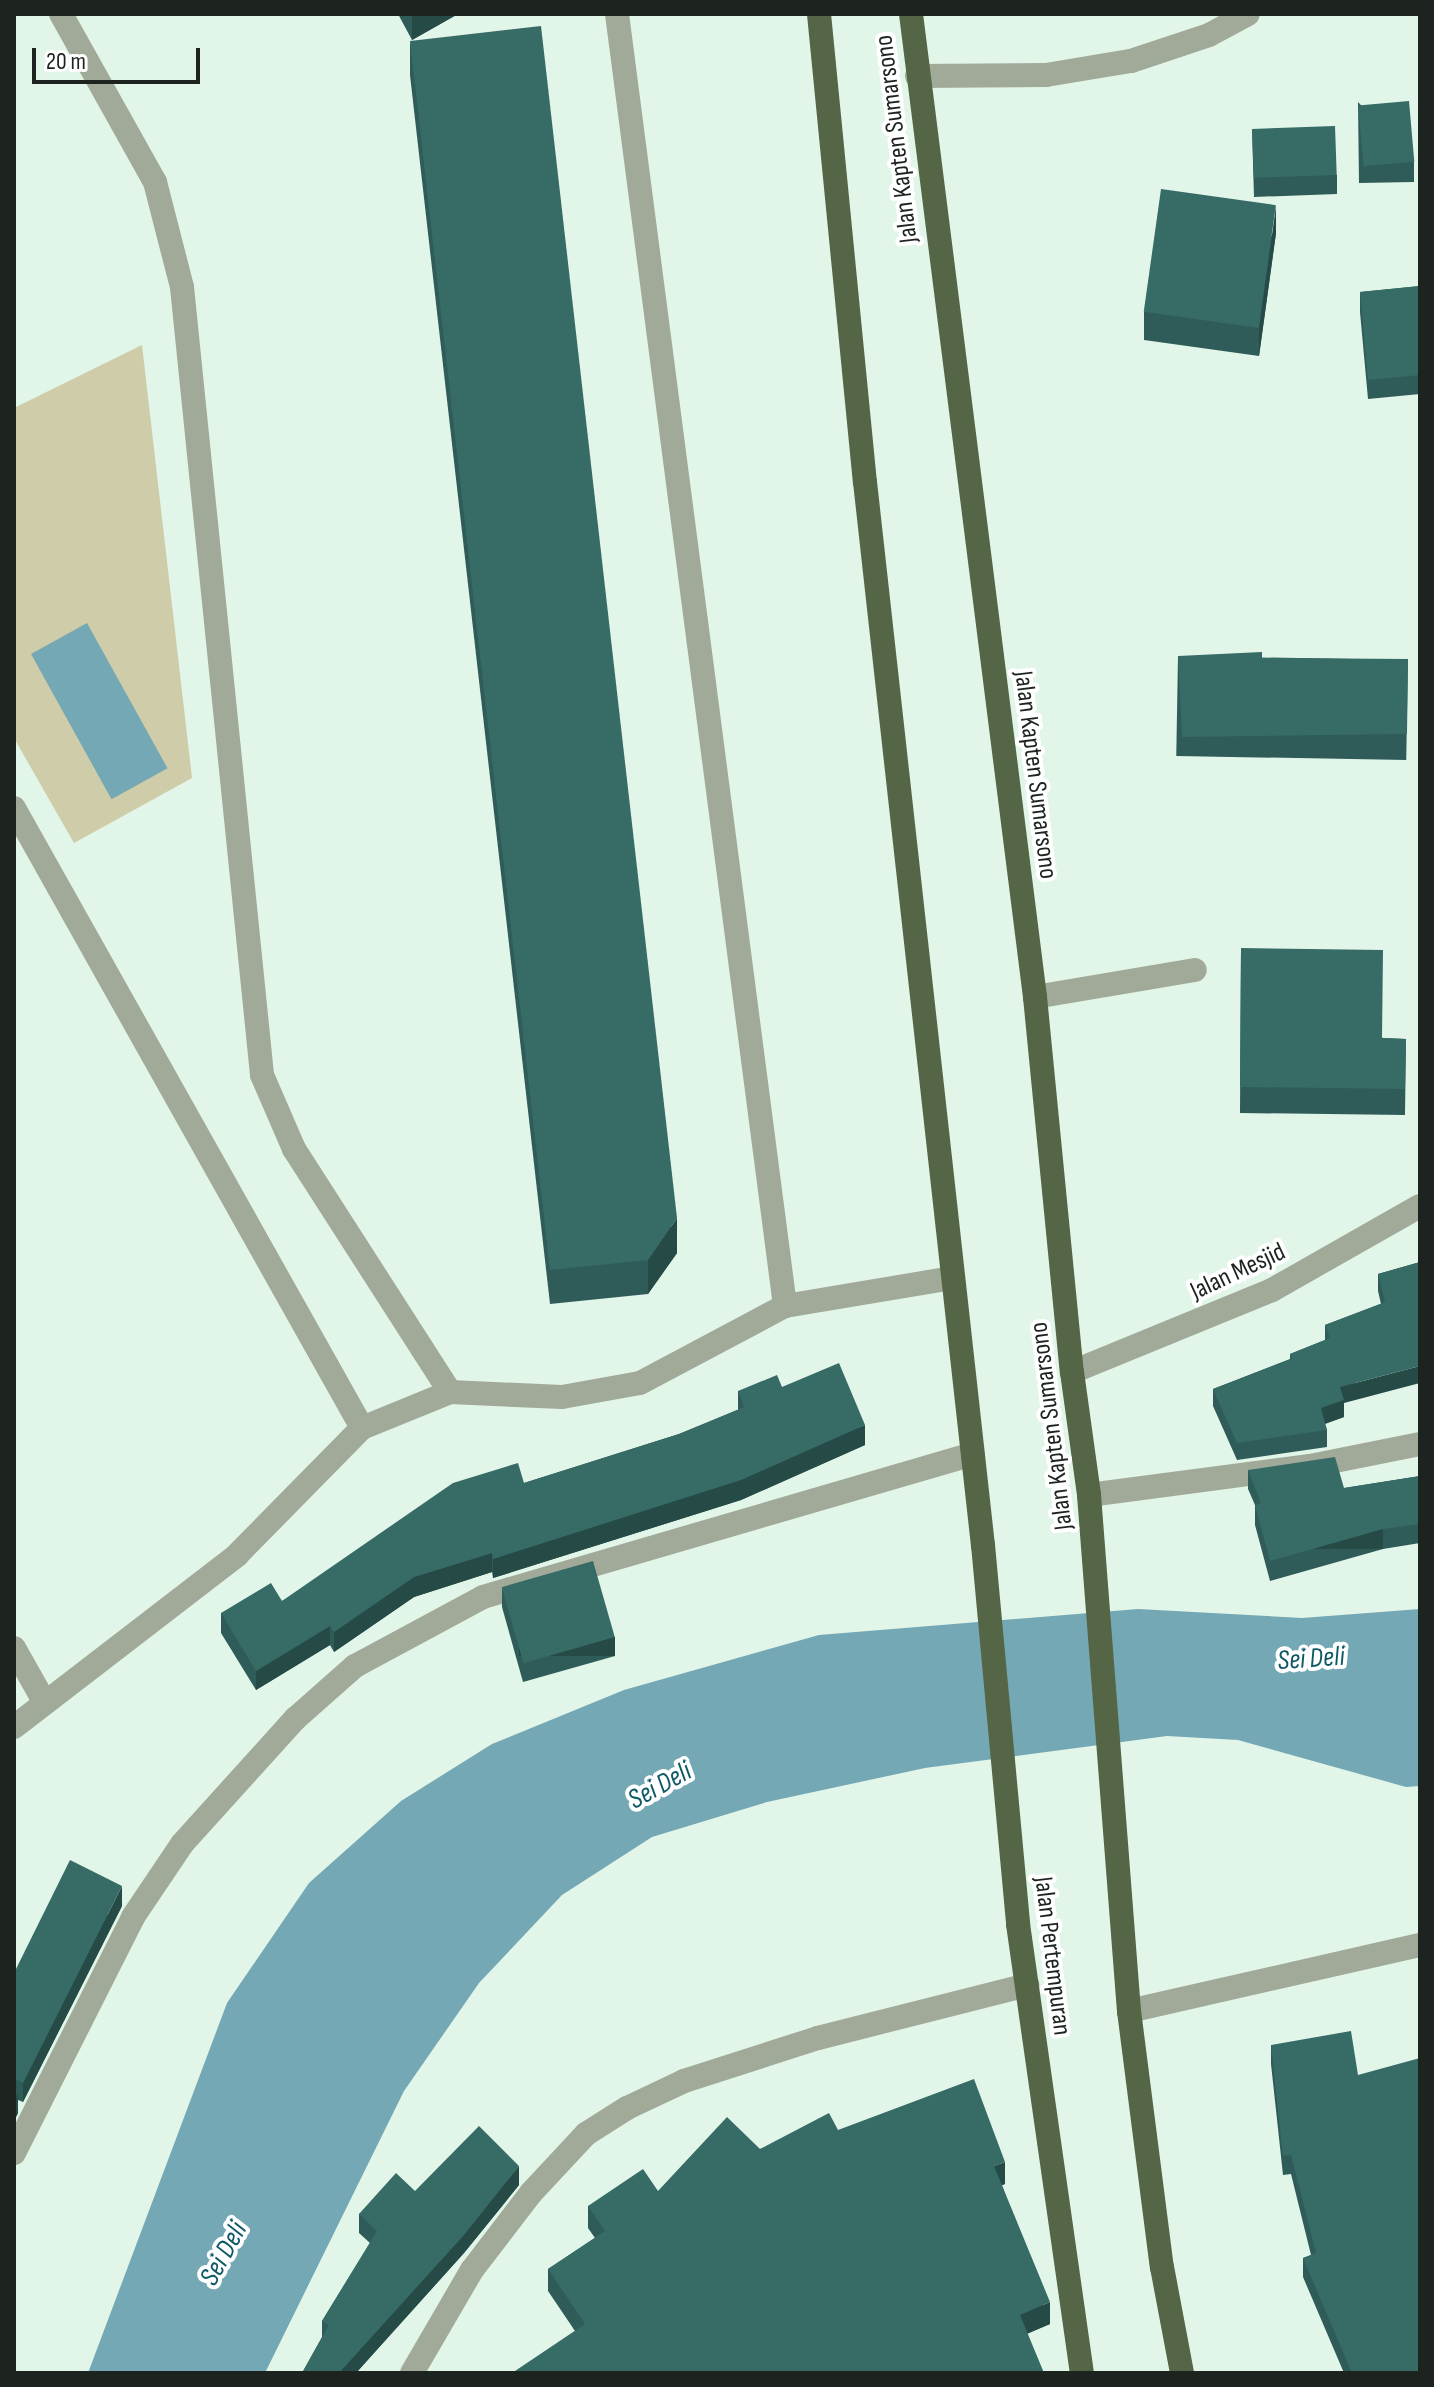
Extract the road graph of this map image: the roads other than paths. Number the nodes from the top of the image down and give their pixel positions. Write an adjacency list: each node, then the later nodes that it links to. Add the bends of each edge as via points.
1 (61, 14): 14 (street, via 155,182 182,287 262,1075 294,1149)
2 (617, 14): 12 (street)
3 (819, 14): 11 (highway)
4 (911, 14): 6 (highway, Jalan Kapten Sumarsono)
5 (1248, 14): 6 (street, via 1209,35 1131,61 1046,75)
6 (917, 76): 9 (highway, Jalan Kapten Sumarsono)
7 (14, 808): 15 (street)
8 (1195, 970): 9 (street)
9 (1035, 997): 13 (highway, Jalan Kapten Sumarsono)
10 (1420, 1206): 13 (street, Jalan Mesjid, via 1272,1290)
11 (953, 1278): 12 (street); 17 (highway)
12 (785, 1306): 14 (street, via 640,1383 562,1397)
13 (1072, 1372): 18 (highway, Jalan Kapten Sumarsono)
14 (450, 1392): 15 (street)
15 (362, 1428): 20 (street, via 237,1555)
16 (1420, 1444): 18 (street, via 1310,1466)
17 (973, 1454): 23 (highway, Jalan Pertempuran); 25 (street, via 483,1597 355,1666 295,1719 182,1844 133,1917)
18 (1089, 1495): 24 (highway, Jalan Kapten Sumarsono)
19 (14, 1648): 20 (street)
20 (45, 1703): 21 (street)
21 (14, 1727)
22 (1420, 1945): 24 (street)
23 (1027, 1985): 26 (street, via 818,2038 684,2081 617,2114 586,2134 531,2193 472,2270); 27 (highway, Jalan Pertempuran)
24 (1129, 2011): 28 (highway, via 1162,2267)
25 (14, 2153)
26 (412, 2373)
27 (1082, 2373)
28 (1182, 2373)

